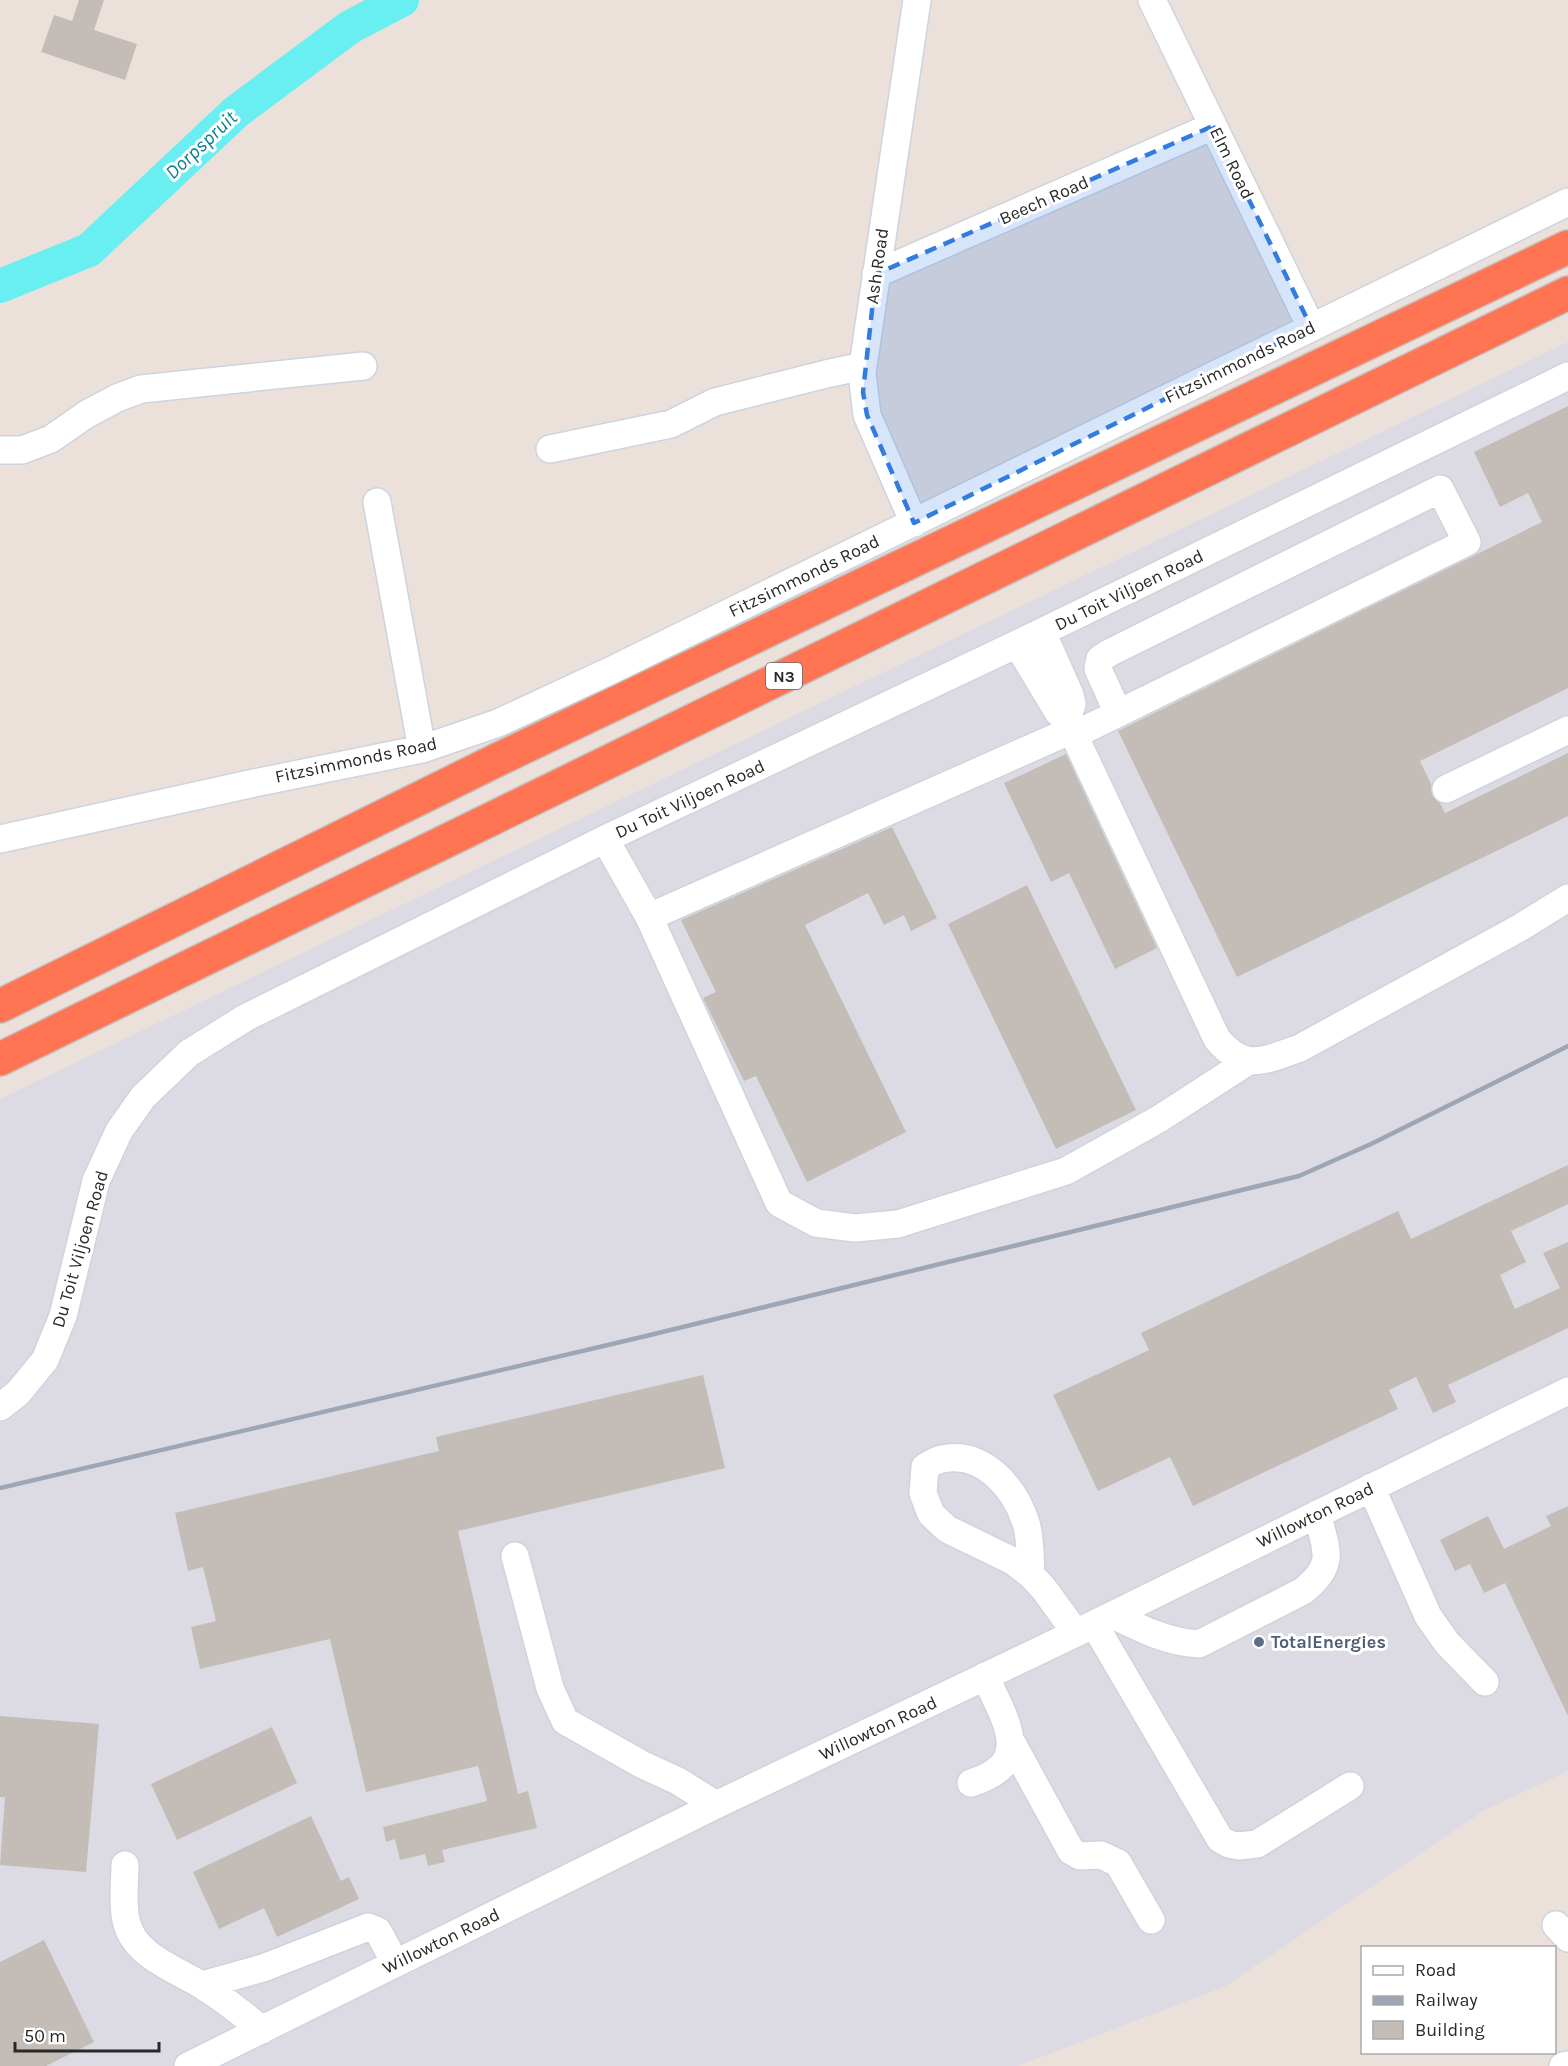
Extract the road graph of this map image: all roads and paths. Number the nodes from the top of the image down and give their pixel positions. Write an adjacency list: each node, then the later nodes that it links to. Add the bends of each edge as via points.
1 (917, 0): 6 (street, Ash Road)
2 (1152, 0): 3 (street, Elm Road)
3 (1213, 126): 6 (street, Beech Road); 8 (street, Elm Road)
4 (1568, 202): 8 (street, Fitzsimmonds Road)
5 (1568, 247): 27 (highway, via 497,760)
6 (876, 274): 10 (street, Ash Road)
7 (1568, 293): 28 (highway, N3)
8 (1311, 327): 15 (street, Fitzsimmonds Road)
9 (363, 366): 13 (street, via 141,389 97,408 51,439 22,450)
10 (863, 366): 12 (street, via 716,402 671,424); 15 (street, Ash Road, via 867,416)
11 (1568, 376): 16 (street, Du Toit Viljoen Road)
12 (550, 449)
13 (0, 450)
14 (377, 502): 21 (street)
15 (914, 523): 21 (street, Fitzsimmonds Road, via 508,718)
16 (1042, 632): 17 (street, Du Toit Viljoen Road); 19 (street, via 1070,695)
17 (1017, 644): 19 (street); 24 (street, Du Toit Viljoen Road)
18 (1118, 713): 18 (street, via 1467,542 1440,489 1109,652 1100,659 1098,669); 19 (street)
19 (1071, 728): 26 (street); 29 (street, via 1216,1039 1228,1052)
20 (1568, 730): 22 (street)
21 (422, 749): 23 (street, Fitzsimmonds Road)
22 (1446, 789)
23 (0, 839)
24 (605, 839): 26 (street); 31 (street, Du Toit Viljoen Road, via 245,1018 189,1053 143,1097 119,1131 96,1181 63,1316 45,1360 18,1393)
25 (1568, 898): 29 (street, via 1300,1048)
26 (649, 917): 29 (street, via 779,1203 816,1222 855,1228 898,1224 1066,1171 1159,1119)
27 (0, 1006)
28 (0, 1059)
29 (1247, 1062)
30 (1568, 1391): 32 (street, Willowton Road)
31 (0, 1407)
32 (1371, 1487): 33 (street, Willowton Road); 38 (street, via 1428,1616 1447,1644)
33 (1317, 1514): 36 (street, Willowton Road); 36 (street, via 1327,1557 1317,1580 1199,1644)
34 (515, 1556): 42 (street, via 550,1688 565,1721)
35 (1031, 1575): 35 (street, via 1013,1561 947,1529 931,1514 923,1493 925,1467 940,1459 956,1458 994,1472 1006,1484 1027,1526); 36 (street, via 1044,1589)
36 (1094, 1624): 37 (street, Willowton Road); 41 (street, via 1220,1839 1239,1846 1257,1844)
37 (986, 1676): 39 (street); 42 (street, Willowton Road)
38 (1485, 1682)
39 (1012, 1743): 40 (street, via 997,1772); 44 (street, via 1071,1851 1080,1856 1101,1855 1118,1863)
40 (971, 1783)
41 (1350, 1786)
42 (716, 1805): 45 (street, Willowton Road)
43 (125, 1865): 46 (street, via 126,1920 134,1937 161,1964)
44 (1151, 1920)
45 (394, 1963): 46 (street, via 378,1931 368,1927 280,1963); 47 (street, Willowton Road)
46 (201, 1985): 47 (street)
47 (262, 2030): 49 (street, Willowton Road)
48 (1568, 2065): 50 (street)
49 (188, 2066)
50 (1563, 2066)

